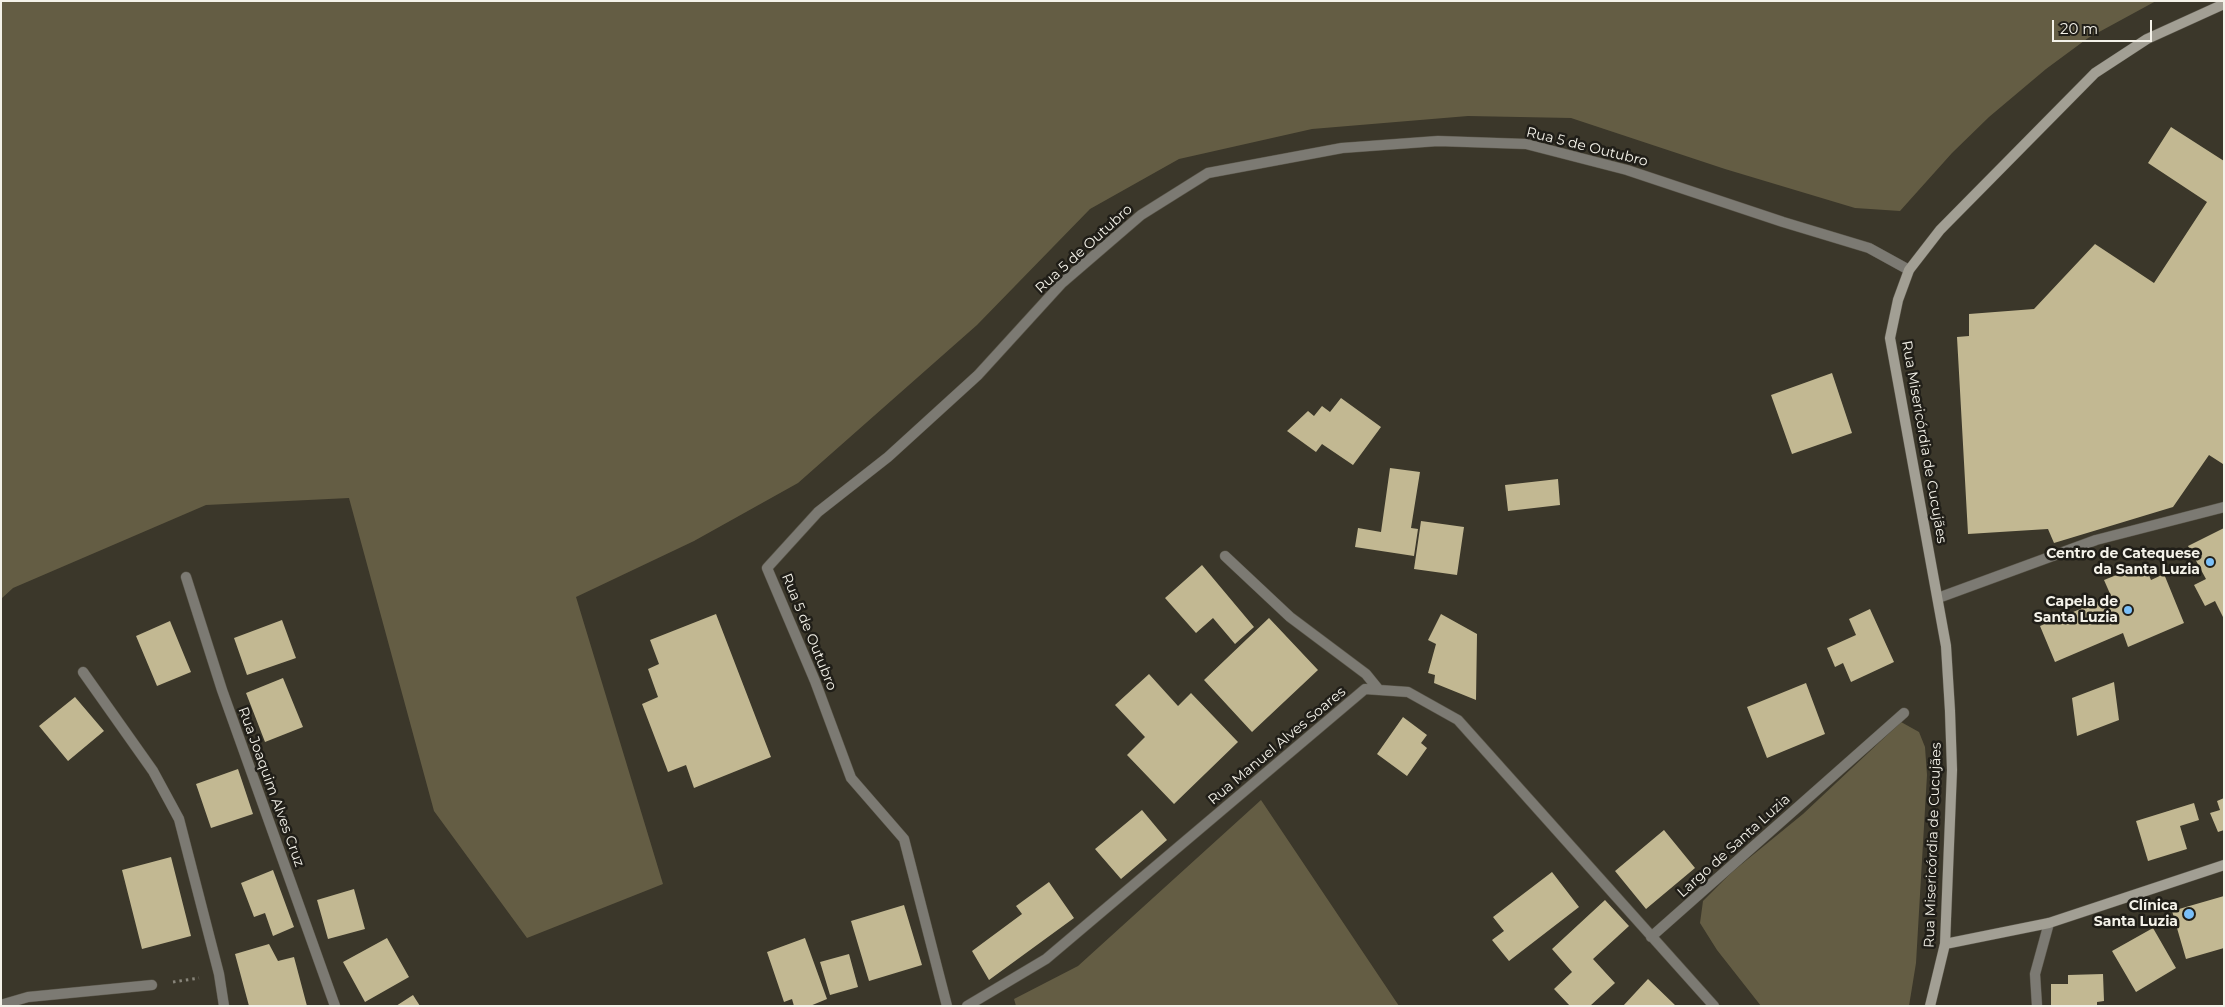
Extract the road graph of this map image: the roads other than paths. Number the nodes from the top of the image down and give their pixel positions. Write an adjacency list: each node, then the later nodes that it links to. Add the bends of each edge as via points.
1 (2224, 4): 2 (main road, Rua Misericórdia de Cucujães, via 2147,38 2095,73 1940,230)
2 (1909, 270): 6 (main road, Rua Misericórdia de Cucujães, via 1898,300 1890,338); 18 (street, Rua 5 de Outubro, via 1869,248 1627,170 1526,144 1438,141 1342,148 1208,173 1141,215 1062,283 971,382 888,457 818,512 767,568 815,681 851,778 904,839)
3 (2224, 507): 6 (street, via 2096,540)
4 (1225, 556): 8 (street, via 1290,617 1366,674)
5 (186, 576): 17 (street, Rua Joaquim Alves Cruz, via 222,690)
6 (1938, 598): 13 (main road, Rua Misericórdia de Cucujães, via 1946,646 1952,770)
7 (83, 672): 16 (street, via 153,771 179,820 219,974)
8 (1379, 690): 12 (street, Rua Manuel Alves Soares, via 1408,692 1458,720); 19 (street, Rua Manuel Alves Soares, via 1365,689 1046,959)
9 (1904, 713): 12 (street, Largo de Santa Luzia)
10 (2224, 865): 11 (main road)
11 (2049, 923): 13 (main road); 22 (street, via 2035,974)
12 (1651, 938): 20 (street)
13 (1946, 944): 21 (main road, Rua Misericórdia de Cucujães)
14 (152, 985): 15 (street, via 28,997)
15 (1, 1005)
16 (224, 1006)
17 (335, 1006)
18 (947, 1006)
19 (968, 1006)
20 (1714, 1006)
21 (1930, 1006)
22 (2037, 1006)

